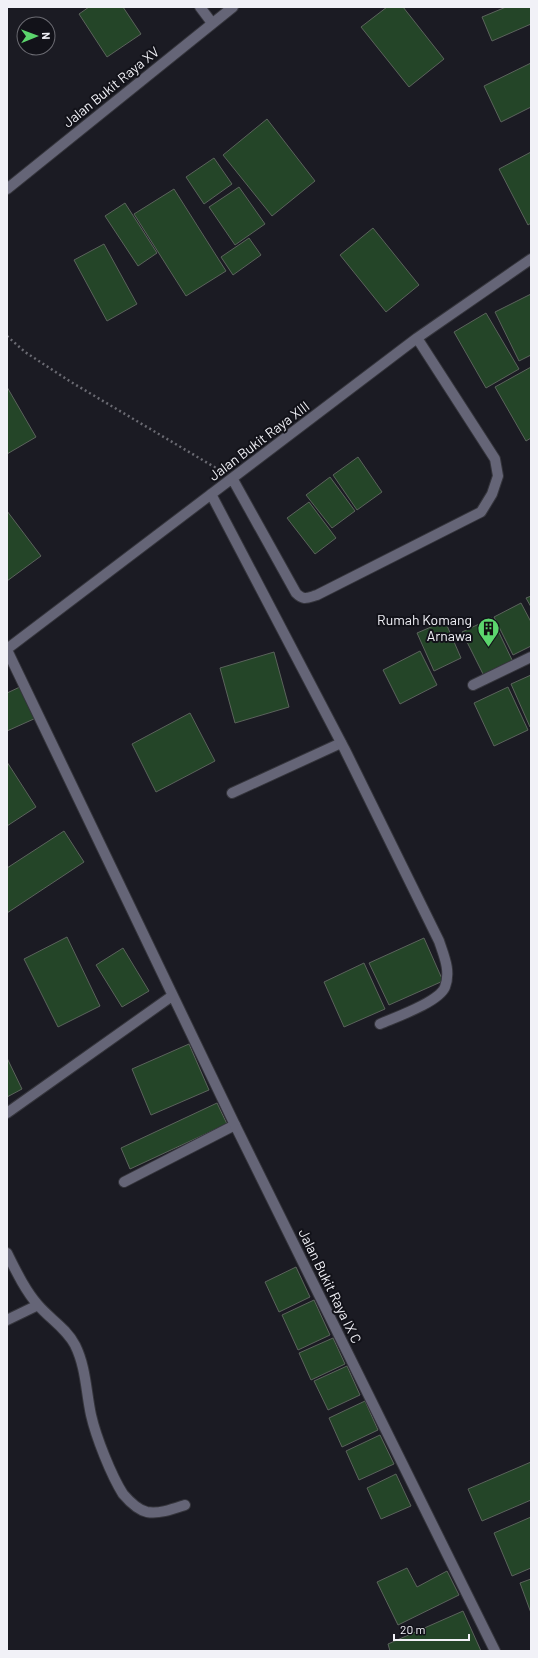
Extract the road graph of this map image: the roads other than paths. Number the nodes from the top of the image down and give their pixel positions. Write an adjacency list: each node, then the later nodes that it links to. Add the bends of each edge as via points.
1 (200, 7): 3 (street)
2 (233, 7): 3 (street, Jalan Bukit Raya XV)
3 (212, 23): 4 (street, Jalan Bukit Raya XV)
4 (7, 189)
5 (531, 259): 6 (street, Jalan Bukit Raya XIII)
6 (417, 338): 7 (street, Jalan Bukit Raya XIII); 7 (street, via 495,459 498,476 492,494 481,512 306,599 296,593)
7 (232, 478): 8 (street, Jalan Bukit Raya XIII)
8 (212, 494): 9 (street, Jalan Bukit Raya XIII); 12 (street)
9 (7, 649): 14 (street, Jalan Bukit Raya IX C)
10 (531, 657): 11 (street)
11 (473, 685)
12 (342, 743): 13 (street); 15 (street, via 446,960 447,978 444,988 434,999)
13 (232, 793)
14 (172, 996): 16 (street); 17 (street, Jalan Bukit Raya IX C)
15 (380, 1024)
16 (7, 1113)
17 (235, 1125): 18 (street); 23 (street, Jalan Bukit Raya IX C)
18 (124, 1182)
19 (7, 1253): 20 (street)
20 (38, 1305): 21 (street); 22 (street, via 71,1338 78,1351 91,1416 109,1465 124,1494 136,1507 146,1512 162,1512)
21 (7, 1320)
22 (185, 1505)
23 (495, 1651)

